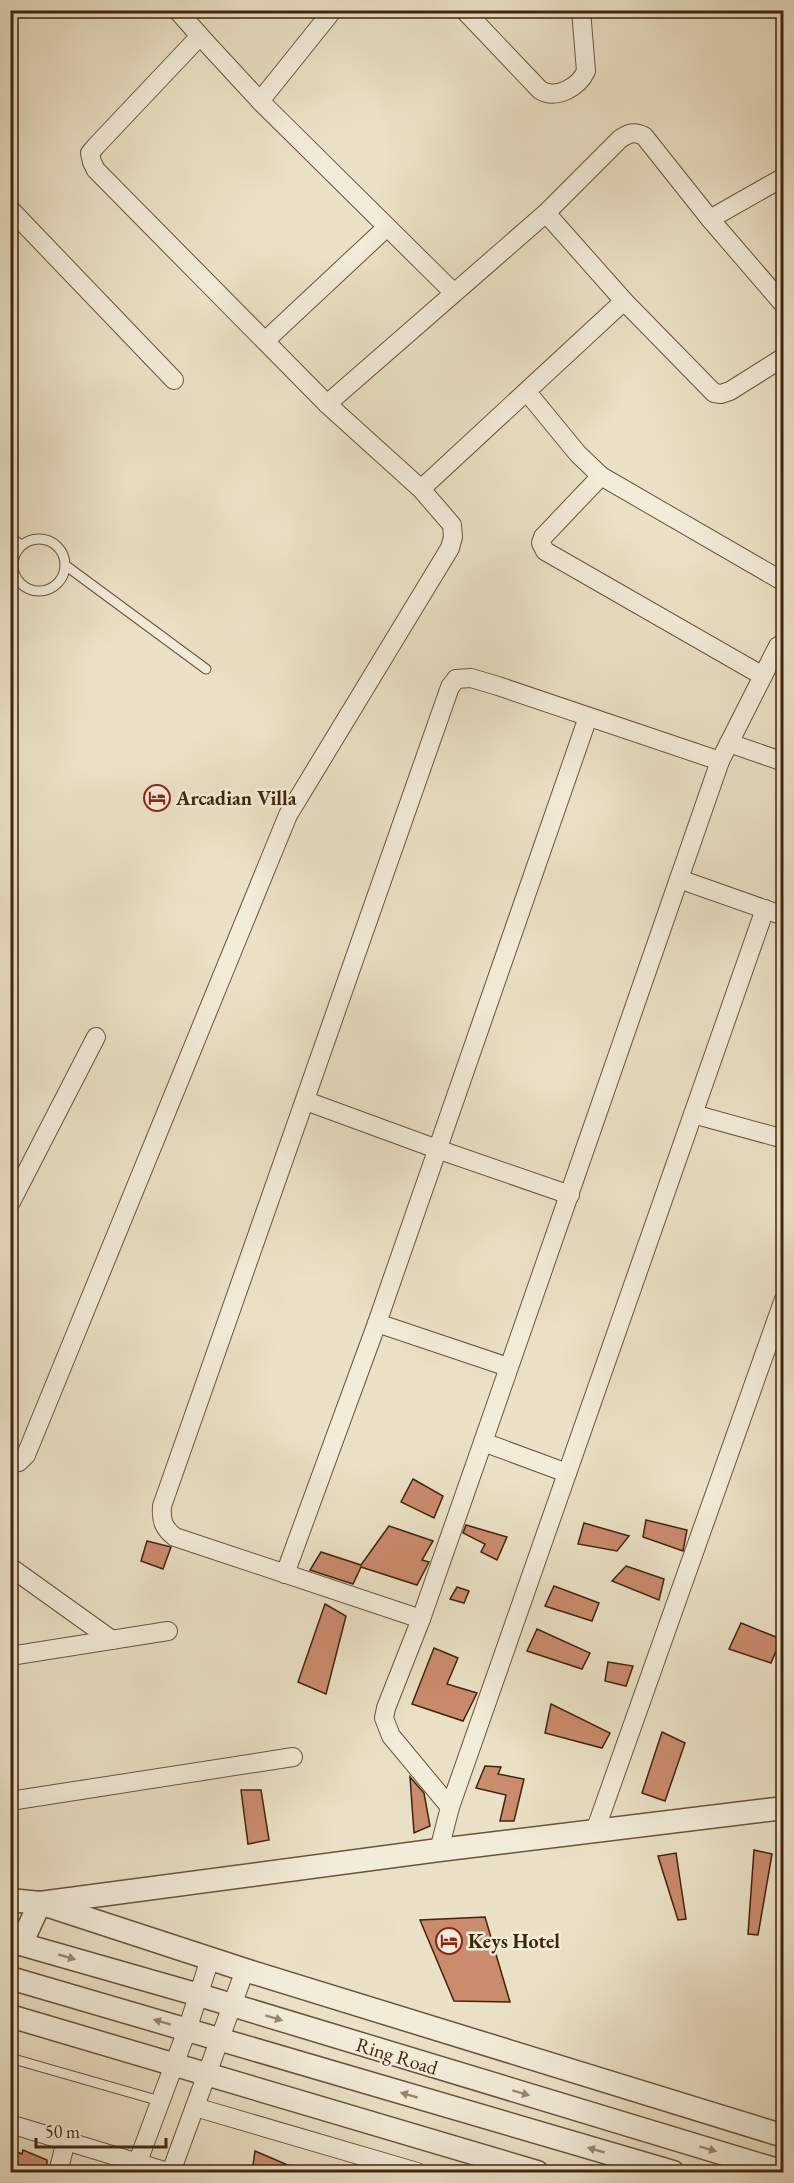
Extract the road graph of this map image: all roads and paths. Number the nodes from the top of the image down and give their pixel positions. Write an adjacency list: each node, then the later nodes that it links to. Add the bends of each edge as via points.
1 (177, 10): 5 (street)
2 (333, 10): 6 (street)
3 (464, 10): 4 (street, via 540,90 553,94 583,78 586,71)
4 (581, 10)
5 (200, 36): 6 (street); 15 (street, via 90,153 104,178)
6 (260, 101): 11 (street)
7 (783, 177): 10 (street)
8 (10, 209): 17 (street)
9 (546, 213): 10 (street, via 620,139 636,132 644,136); 12 (street); 13 (street)
10 (710, 219): 14 (street)
11 (387, 227): 12 (street); 15 (street)
12 (454, 293): 19 (street)
13 (624, 302): 16 (street, via 714,393 730,391); 18 (street)
14 (783, 305)
15 (266, 341): 19 (street)
16 (783, 357)
17 (174, 380)
18 (527, 392): 20 (street); 21 (street)
19 (327, 404): 21 (street)
20 (601, 476): 26 (street); 29 (street, via 543,537 542,548)
21 (421, 489): 48 (street, via 452,525 450,548 288,815 26,1455)
22 (10, 537): 23 (lane)
23 (21, 545): 24 (lane, via 37,539 53,543 60,549); 25 (lane)
24 (65, 565): 25 (lane, via 60,581 36,591 20,584); 28 (lane)
25 (11, 568)
26 (783, 582)
27 (782, 644): 29 (street)
28 (206, 669)
29 (763, 676): 31 (street)
30 (588, 717): 32 (street); 38 (street, via 471,678 456,679 450,687); 41 (street)
31 (729, 743): 32 (street); 33 (street)
32 (720, 761): 34 (street)
33 (783, 762)
34 (679, 879): 35 (street); 42 (street)
35 (765, 909): 36 (street); 39 (street)
36 (783, 916)
37 (96, 1036): 43 (street)
38 (306, 1101): 41 (street); 51 (street, via 162,1506 161,1520 175,1538)
39 (693, 1114): 40 (street); 49 (street)
40 (783, 1139)
41 (437, 1149): 42 (street); 45 (street)
42 (570, 1195): 46 (street)
43 (10, 1204)
44 (783, 1299): 60 (street)
45 (377, 1323): 46 (street); 51 (street)
46 (508, 1367): 47 (street)
47 (483, 1442): 49 (street); 52 (street)
48 (10, 1464)
49 (567, 1473): 58 (street)
50 (10, 1567): 54 (street)
51 (285, 1574): 52 (street)
52 (420, 1619): 58 (street, via 384,1718 391,1736)
53 (168, 1631): 54 (street)
54 (112, 1640): 55 (street)
55 (10, 1656)
56 (293, 1757): 57 (street)
57 (10, 1801)
58 (450, 1807): 61 (street)
59 (783, 1808): 60 (street)
60 (595, 1831): 61 (street)
61 (439, 1850): 63 (street)
62 (10, 1900): 63 (street)
63 (40, 1903): 64 (street); 65 (street)
64 (16, 1943): 68 (street, Ring Road, one-way to 68)
65 (210, 1959): 66 (street); 68 (street)
66 (245, 1970): 69 (street); 73 (street)
67 (10, 1978): 71 (street, Ring Road, one-way to 67)
68 (199, 1995): 69 (street, Ring Road); 71 (street)
69 (234, 2006): 72 (street); 77 (street, Ring Road, one-way to 77)
70 (10, 2016): 75 (street)
71 (188, 2030): 72 (street, Ring Road); 75 (street)
72 (220, 2039): 76 (street); 88 (street, Ring Road, one-way to 72)
73 (496, 2048): 77 (street); 81 (street)
74 (10, 2058): 78 (lane)
75 (174, 2065): 76 (street); 78 (street)
76 (207, 2076): 79 (street); 87 (street)
77 (482, 2081): 89 (street, Ring Road, one-way to 89)
78 (160, 2101): 83 (street)
79 (195, 2107): 85 (street); 86 (street)
80 (10, 2124): 82 (street)
81 (783, 2136)
82 (66, 2141): 83 (street); 84 (street)
83 (135, 2168): 85 (street)
84 (58, 2172)
85 (169, 2172)
86 (417, 2172)
87 (537, 2172)
88 (673, 2172)
89 (783, 2172)

